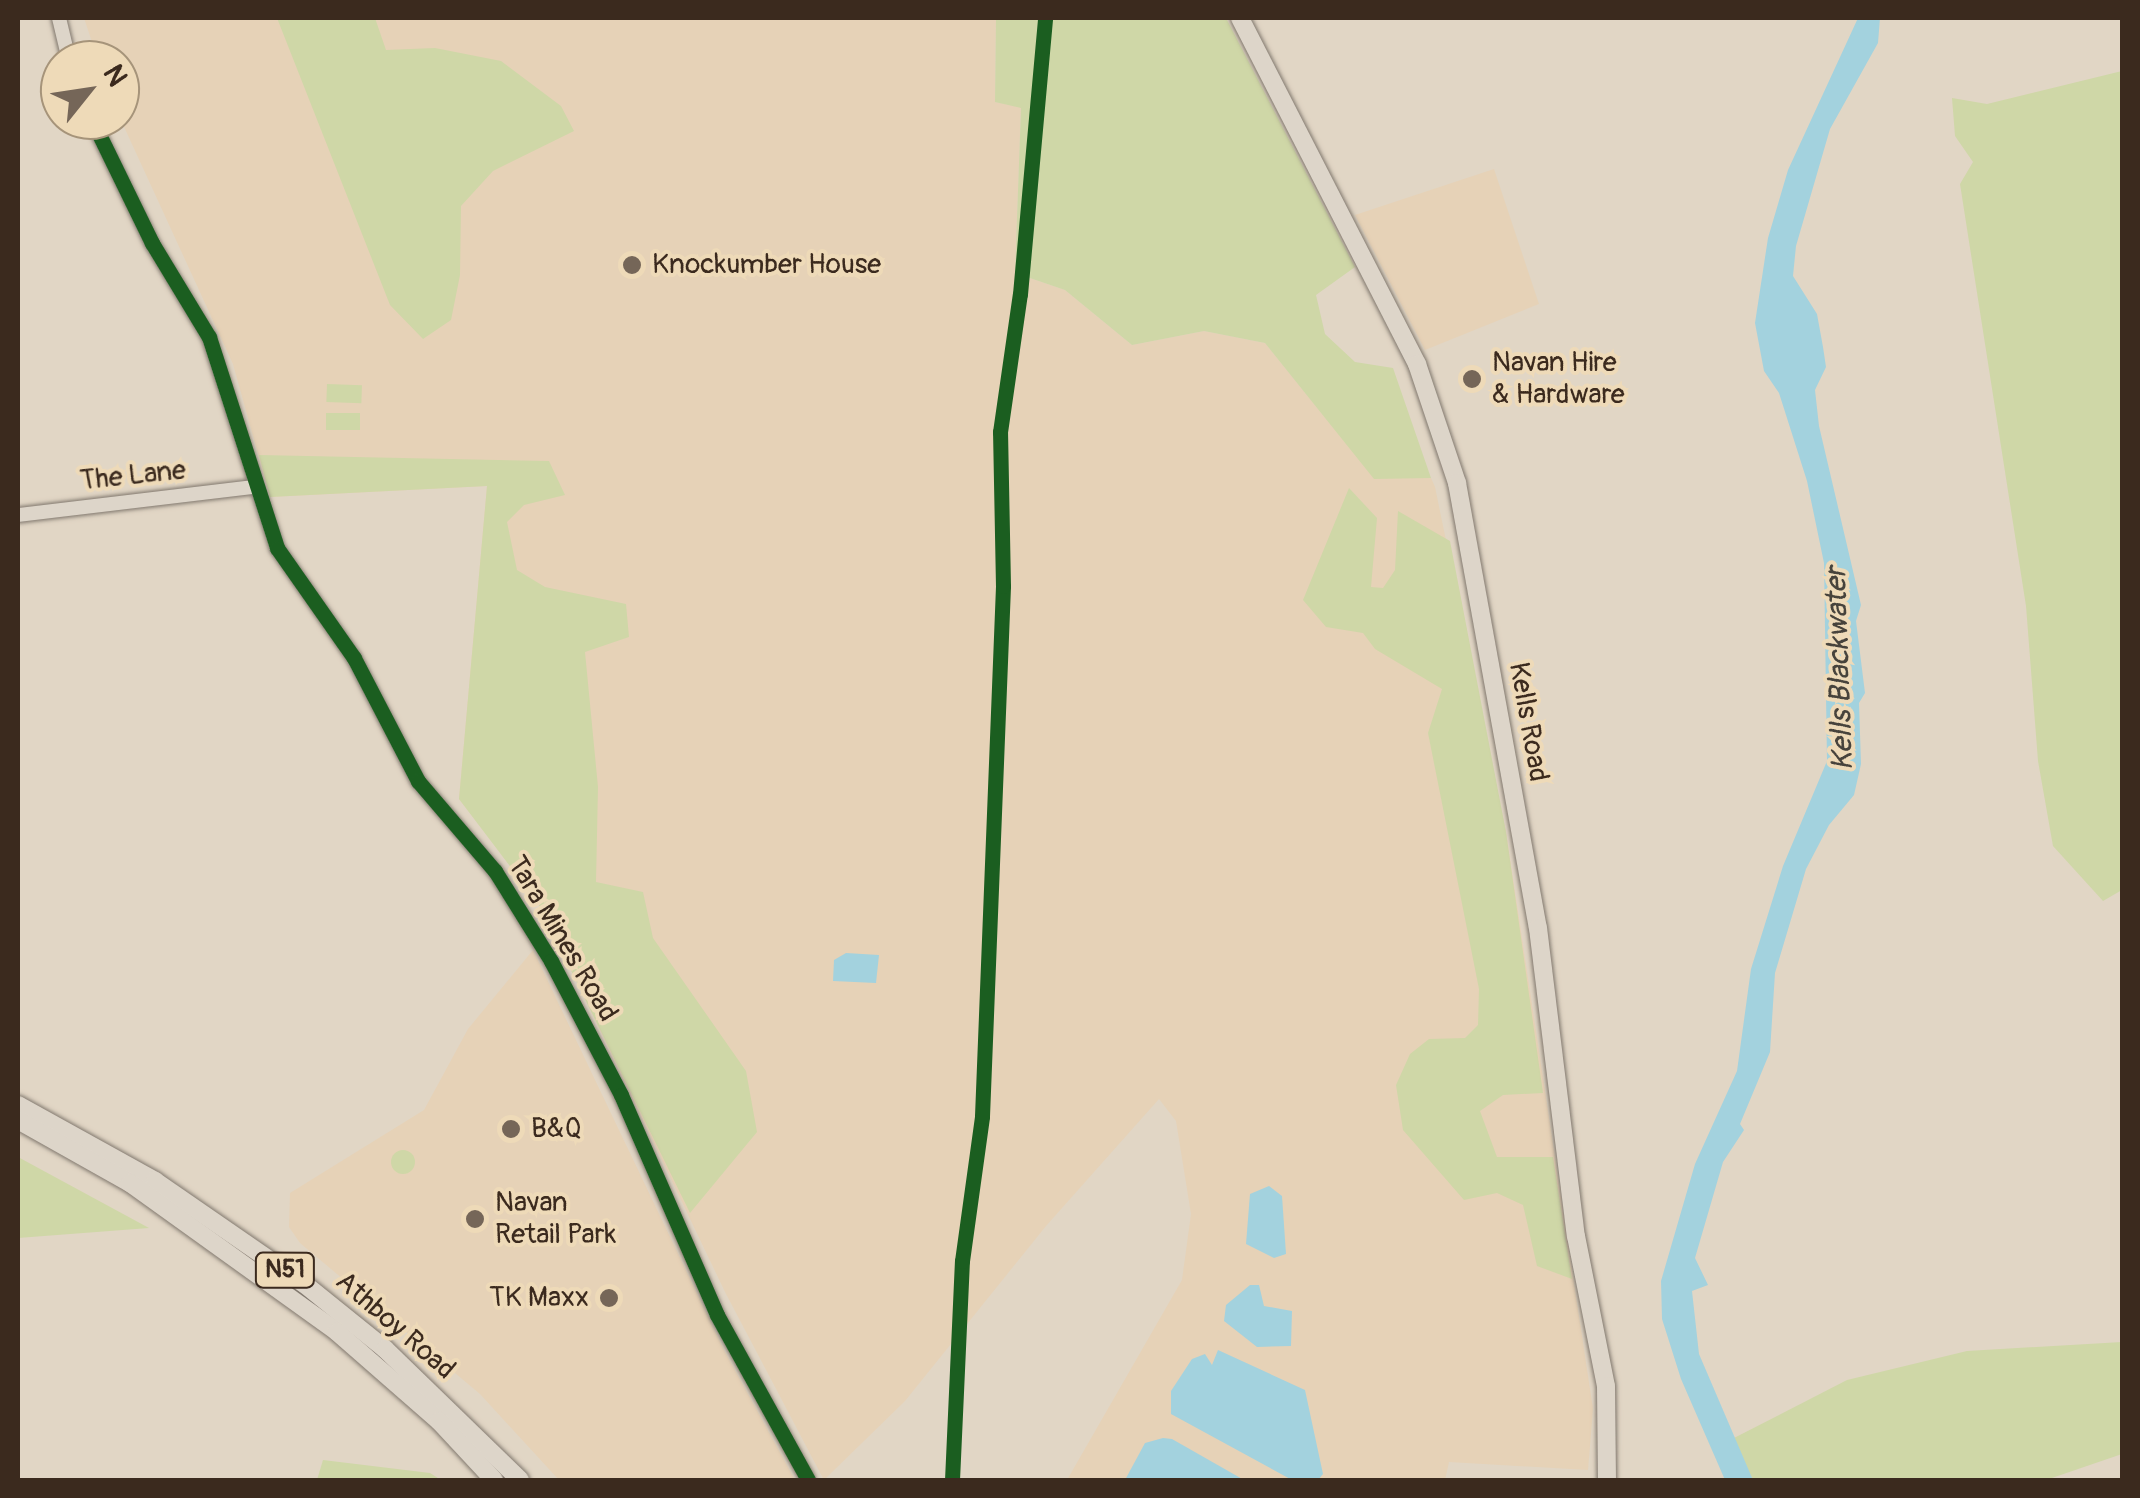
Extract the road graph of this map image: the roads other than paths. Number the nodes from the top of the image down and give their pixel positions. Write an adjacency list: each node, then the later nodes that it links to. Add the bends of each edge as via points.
1 (1240, 18): 10 (main road, Kells Road, via 1417,364 1456,480 1538,928 1576,1236 1606,1386)
2 (102, 140): 3 (street, Tara Mines Road, via 152,243 209,337)
3 (253, 487): 4 (street, The Lane); 9 (street, Tara Mines Road, via 277,548 354,658 418,780 495,872 551,961 620,1095 717,1315)
4 (18, 515)
5 (18, 1105): 8 (main road, Athboy Road / N51, via 155,1181 303,1283 384,1349)
6 (18, 1120): 7 (main road, Athboy Road / N51, via 130,1183 337,1332 439,1421)
7 (494, 1480)
8 (520, 1480)
9 (808, 1480)
10 (1607, 1480)

